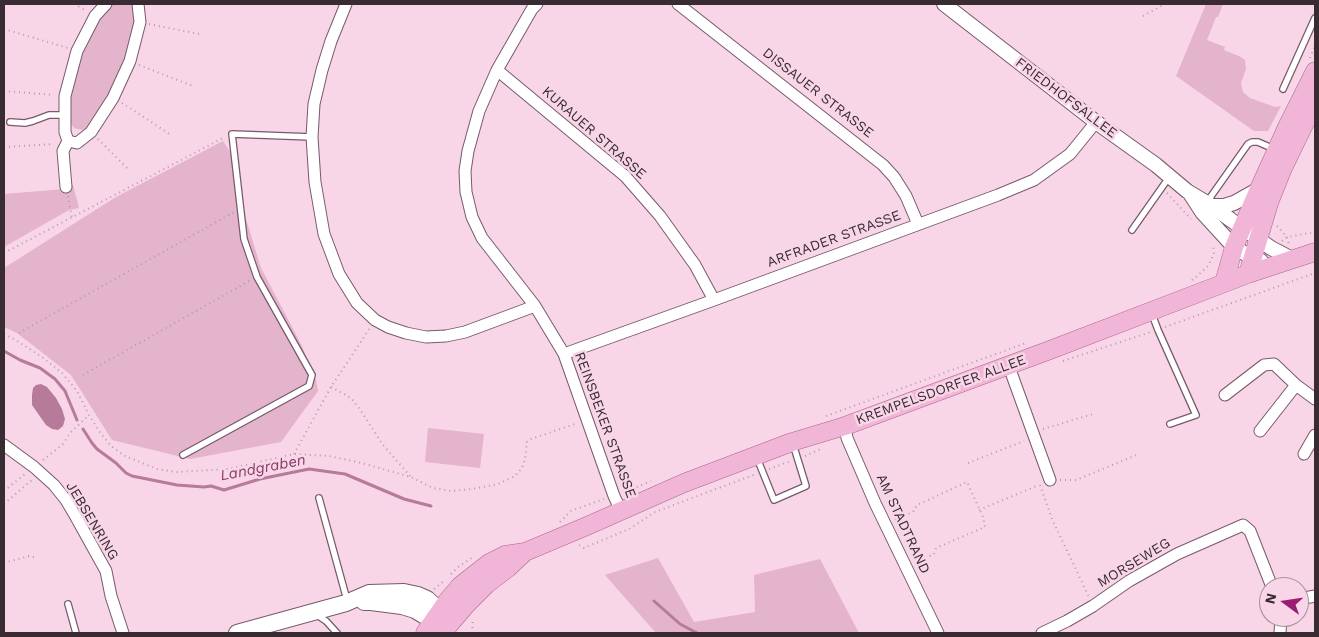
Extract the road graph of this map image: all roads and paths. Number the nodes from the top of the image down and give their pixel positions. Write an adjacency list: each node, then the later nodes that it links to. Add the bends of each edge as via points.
1 (74, 4): 9 (path)
2 (106, 4): 9 (street)
3 (138, 4): 12 (street)
4 (346, 4): 31 (street, via 322,70 314,104)
5 (537, 4): 17 (street, REINSBEKER STRASSE)
6 (678, 4): 43 (street, DISSAUER STRASSE, via 884,165 906,196)
7 (944, 4): 27 (street, FRIEDHOFSALLEE)
8 (1165, 4): 10 (path)
9 (95, 16): 15 (street)
10 (1142, 16)
11 (1315, 18): 20 (lane)
12 (140, 22): 14 (path); 16 (street)
13 (4, 29): 15 (path)
14 (198, 34)
15 (77, 51): 22 (street)
16 (130, 62): 19 (path); 23 (street)
17 (497, 70): 57 (street, KURAUER STRASSE, via 625,176 666,224 695,265); 58 (street, REINSBEKER STRASSE, via 479,111 468,151 466,192 472,217 482,238)
18 (1315, 71): 34 (main road)
19 (193, 86)
20 (1283, 89)
21 (4, 91): 22 (path)
22 (65, 96): 25 (street)
23 (113, 98): 28 (street); 30 (path)
24 (1315, 102): 46 (main road, via 1308,123 1283,168)
25 (64, 115): 26 (lane, via 49,115 33,122); 32 (street)
26 (10, 122)
27 (1096, 122): 36 (street, FRIEDHOFSALLEE); 43 (street, ARFRADER STRASSE, via 1070,154 1034,180)
28 (91, 132): 32 (street, via 77,143); 35 (path)
29 (232, 134): 31 (lane); 41 (lane); 42 (path)
30 (171, 135)
31 (312, 137): 61 (street, via 315,182 324,234 338,274 357,304)
32 (68, 141): 33 (path); 37 (street, via 63,151)
33 (4, 147)
34 (1276, 150): 38 (main road); 40 (lane, via 1258,142 1248,144)
35 (130, 170)
36 (1170, 176): 39 (street, FRIEDHOFSALLEE); 45 (lane)
37 (66, 187): 42 (path)
38 (1259, 189): 40 (street, via 1234,204); 44 (main road)
39 (1187, 191): 40 (street, FRIEDHOFSALLEE); 47 (street, FRIEDHOFSALLEE)
40 (1210, 204): 44 (street, FRIEDHOFSALLEE)
41 (240, 208): 54 (lane, via 244,239); 62 (path)
42 (72, 218): 49 (path)
43 (918, 224): 57 (street, ARFRADER STRASSE)
44 (1242, 228): 46 (street, FRIEDHOFSALLEE); 47 (main road)
45 (1132, 230)
46 (1258, 238): 47 (street, via 1242,247); 51 (street, FRIEDHOFSALLEE); 52 (main road)
47 (1234, 247): 52 (street, FRIEDHOFSALLEE); 56 (main road)
48 (1315, 252): 51 (main road, KREMPELSDORFER ALLEE)
49 (4, 253)
50 (1214, 254): 55 (path, via 1208,266)
51 (1292, 259): 52 (main road, KREMPELSDORFER ALLEE, via 1274,265)
52 (1250, 266): 56 (main road, KREMPELSDORFER ALLEE)
53 (1315, 273): 59 (path)
54 (258, 276): 67 (path); 87 (lane, via 312,375 309,386)
55 (1189, 281)
56 (1224, 284): 60 (main road, KREMPELSDORFER ALLEE)
57 (714, 300): 65 (street, ARFRADER STRASSE)
58 (535, 306): 61 (street, via 446,336 406,333); 65 (street, REINSBEKER STRASSE)
59 (1223, 306)
60 (1151, 311): 66 (main road, KREMPELSDORFER ALLEE); 76 (lane, via 1196,415)
61 (375, 320): 69 (path)
62 (19, 333)
63 (4, 334): 73 (path, via 62,373 77,391)
64 (1026, 343): 74 (path)
65 (564, 354): 75 (street, REINSBEKER STRASSE)
66 (1008, 364): 78 (main road, KREMPELSDORFER ALLEE); 79 (street)
67 (83, 375)
68 (1296, 385): 70 (street, via 1274,364 1264,365); 71 (street); 77 (street)
69 (331, 386): 84 (path); 91 (path, via 351,398 383,445)
70 (1225, 394)
71 (1315, 398)
72 (1093, 414): 79 (path)
73 (89, 415): 83 (path); 84 (path, via 111,446 125,456 157,469 176,472 228,469)
74 (821, 418)
75 (586, 420): 91 (path, via 530,439 522,468 498,484 451,491 433,488); 99 (street, REINSBEKER STRASSE)
76 (1170, 424)
77 (1260, 431)
78 (846, 432): 82 (main road, KREMPELSDORFER ALLEE); 82 (path); 101 (street, AM STADTRAND)
79 (1034, 434): 88 (path); 93 (street)
80 (1315, 435): 86 (street)
81 (4, 445): 90 (street, JEBSENRING)
82 (795, 451): 89 (main road, KREMPELSDORFER ALLEE); 89 (path); 89 (lane, via 806,486 774,500)
83 (50, 454)
84 (294, 454): 91 (path, via 329,456)
85 (1139, 454): 93 (path, via 1076,480)
86 (1304, 454)
87 (183, 455)
88 (968, 463)
89 (760, 464): 99 (main road, KREMPELSDORFER ALLEE); 103 (path)
90 (40, 472): 98 (path); 115 (street, JEBSENRING, via 66,500 99,556)
91 (411, 477)
92 (655, 480): 99 (path)
93 (1050, 480): 95 (path)
94 (12, 484): 96 (path)
95 (1039, 486): 100 (path); 110 (path)
96 (4, 491)
97 (319, 498): 108 (lane)
98 (4, 504)
99 (618, 504): 102 (main road, KREMPELSDORFER ALLEE); 102 (path, via 571,511)
100 (979, 510): 101 (path, via 967,482 917,505 913,512); 106 (path, via 985,527 936,548 934,554)
101 (886, 524): 106 (street, AM STADTRAND)
102 (564, 528): 113 (main road, KREMPELSDORFER ALLEE, via 525,552 505,555 489,563 448,600)
103 (584, 548)
104 (37, 558): 105 (path, via 29,556)
105 (4, 564)
106 (906, 567): 119 (street, AM STADTRAND)
107 (1268, 577): 110 (street, MORSEWEG, via 1250,531 1244,525 1176,554)
108 (347, 603): 111 (main road); 113 (main road, via 402,606 415,610)
109 (68, 604): 114 (lane)
110 (1093, 606): 120 (street, MORSEWEG)
111 (314, 612): 116 (main road); 117 (lane)
112 (473, 618): 118 (path)
113 (438, 625)
114 (76, 633)
115 (122, 633)
116 (236, 633)
117 (337, 633)
118 (472, 633)
119 (938, 633)
120 (1042, 633)

